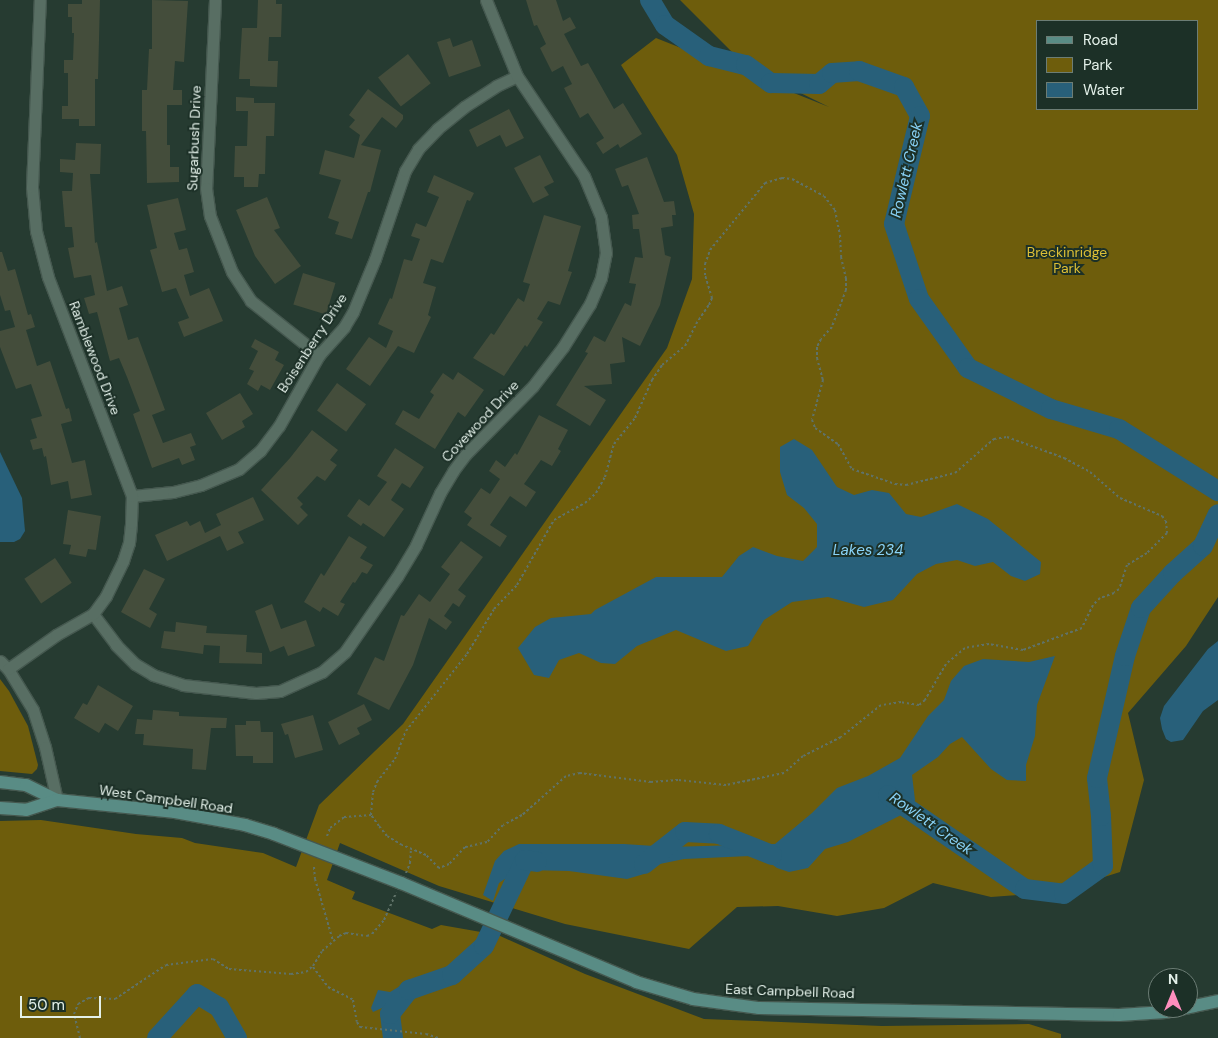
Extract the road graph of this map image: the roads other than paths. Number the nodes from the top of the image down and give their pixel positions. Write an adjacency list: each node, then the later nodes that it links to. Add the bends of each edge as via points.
1 (40, 0): 6 (street, Ramblewood Drive, via 32,187 36,231 48,277)
2 (215, 0): 5 (street, Sugarbush Drive, via 206,188 210,216 232,272 252,300)
3 (486, 0): 4 (street, Covewood Drive)
4 (517, 76): 5 (street, Boisenberry Drive, via 464,107 418,149 405,171 353,312); 7 (street, Covewood Drive, via 573,156 595,197 605,233 606,253 601,278 590,304 563,347 533,386 453,471 416,545 345,652 322,672 280,691 256,693 193,687 153,675 135,664)
5 (319, 355): 6 (street, Boisenberry Drive, via 279,426 250,461 201,485 173,492)
6 (132, 496): 7 (street, Ramblewood Drive, via 129,543 106,596)
7 (93, 614): 8 (street, Ramblewood Drive)
8 (4, 665): 10 (street, via 33,710)
9 (0, 782): 10 (main road, West Campbell Road, via 26,785)
10 (57, 800): 11 (main road, West Campbell Road, via 26,810); 12 (main road, West Campbell Road, via 175,812 245,825)
11 (0, 808)
12 (382, 876): 13 (main road, East Campbell Road, via 636,982 693,999 759,1008 1119,1015 1166,1012)
13 (1218, 1000)

